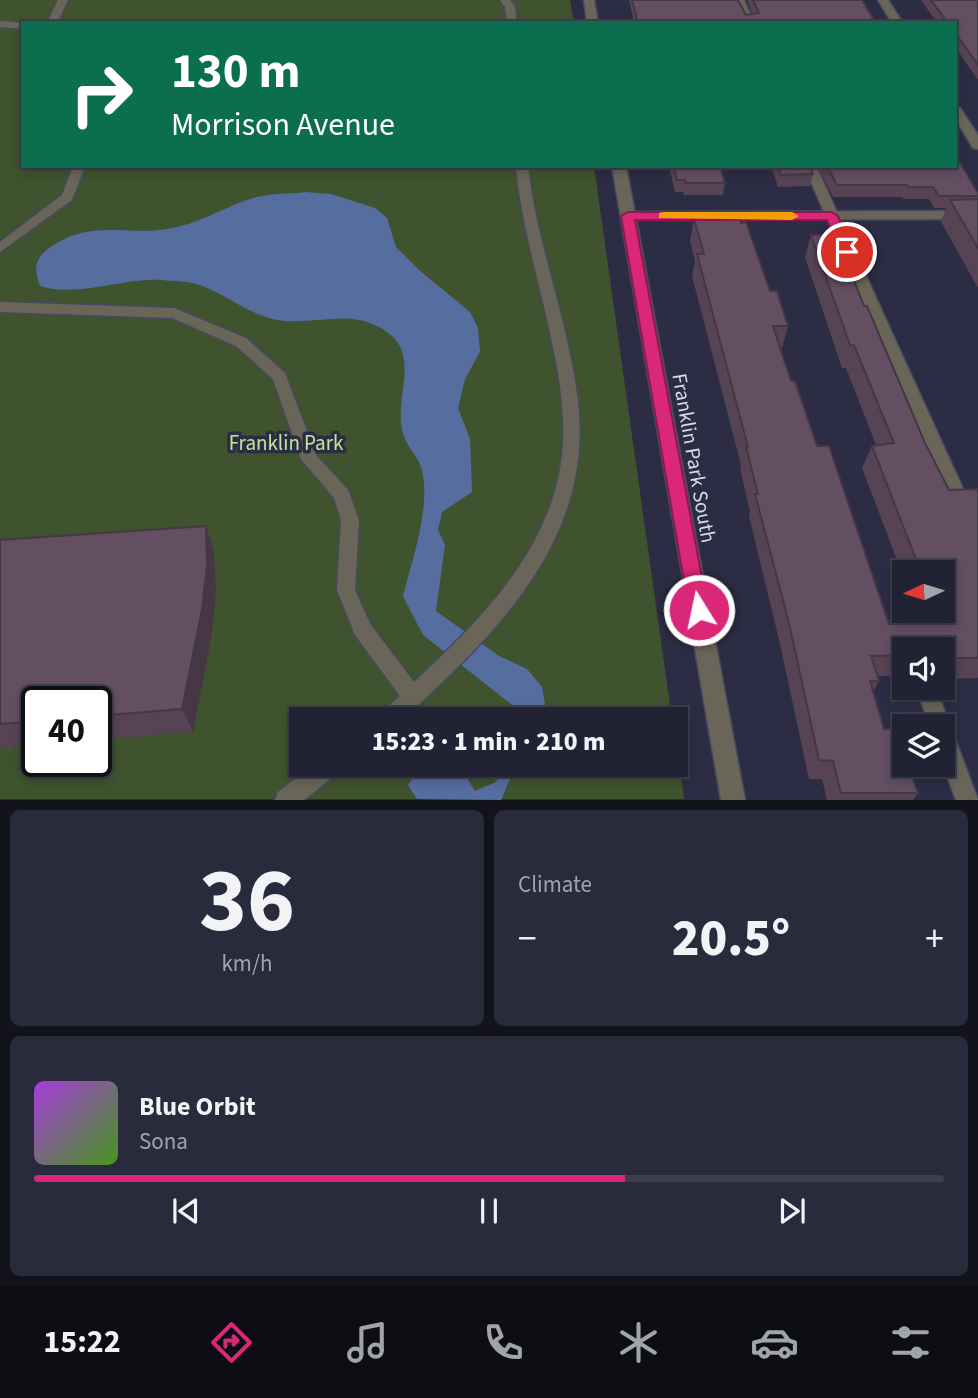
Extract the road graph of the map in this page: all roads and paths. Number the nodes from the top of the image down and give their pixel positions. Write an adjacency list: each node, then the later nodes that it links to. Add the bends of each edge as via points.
1 (62, 0): 6 (lane)
2 (505, 0): 7 (lane)
3 (589, 0): 8 (street)
4 (739, 0): 9 (lane)
5 (883, 0): 10 (street)
6 (53, 21)
7 (512, 21)
8 (593, 21)
9 (748, 21)
10 (897, 21)
11 (0, 24): 12 (lane)
12 (21, 26)
13 (957, 113): 14 (street)
14 (978, 145)
15 (78, 168): 22 (lane, via 68,197)
16 (522, 168): 25 (lane, via 562,353 571,416 570,458 560,506 535,561 502,608)
17 (619, 168): 20 (street, Franklin Park South)
18 (811, 168): 21 (lane)
19 (978, 215): 21 (street)
20 (628, 216): 21 (street); 30 (street, Franklin Park South)
21 (831, 216): 24 (lane)
22 (0, 248)
23 (0, 307): 25 (lane, via 174,313 241,342 281,377 309,459 342,495 350,520 346,590 362,629)
24 (955, 491)
25 (413, 697): 26 (lane)
26 (402, 707)
27 (955, 768): 31 (lane)
28 (316, 777): 29 (lane)
29 (286, 800)
30 (733, 800)
31 (967, 800)

